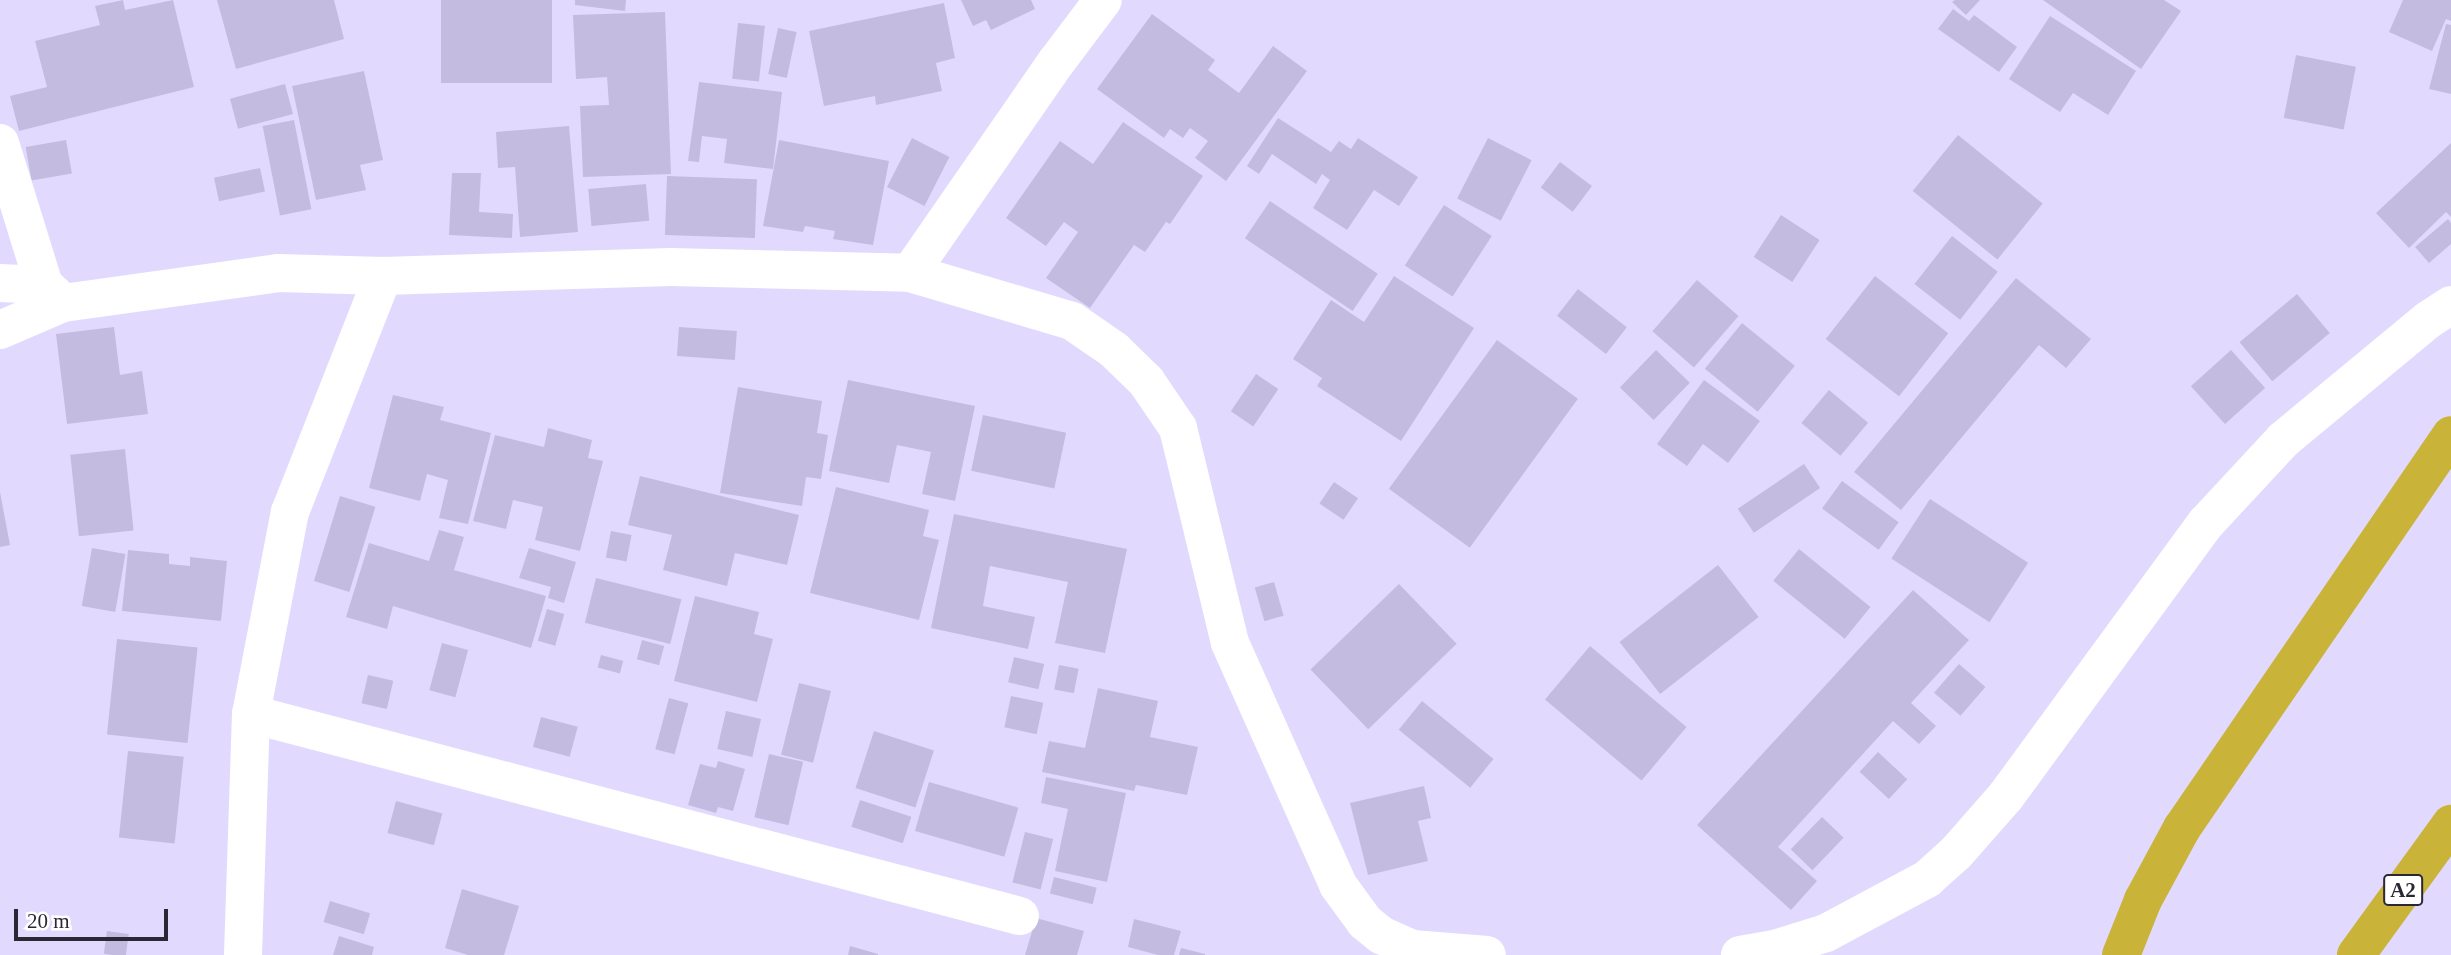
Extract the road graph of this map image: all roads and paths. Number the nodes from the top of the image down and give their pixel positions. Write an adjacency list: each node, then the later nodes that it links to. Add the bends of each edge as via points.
1 (1103, 0): 3 (street)
2 (0, 143): 6 (street)
3 (910, 273): 4 (street, via 671,267); 13 (street, via 1072,321 1114,350 1146,381 1178,428 1230,643 1338,885 1365,922)
4 (383, 276): 6 (street, via 278,273); 10 (street, via 290,512)
5 (0, 283): 6 (street)
6 (53, 294): 8 (street)
7 (2451, 305): 16 (street, via 2283,440 2206,523 2006,796 1956,853 1927,879 1826,933)
8 (0, 330)
9 (2451, 435): 17 (highway, via 2182,828 2143,900)
10 (251, 714): 12 (street); 14 (street)
11 (2451, 824): 18 (highway, A2)
12 (1020, 916)
13 (1412, 952): 15 (street)
14 (243, 955)
15 (1487, 955)
16 (1740, 955)
17 (2121, 955)
18 (2356, 955)

